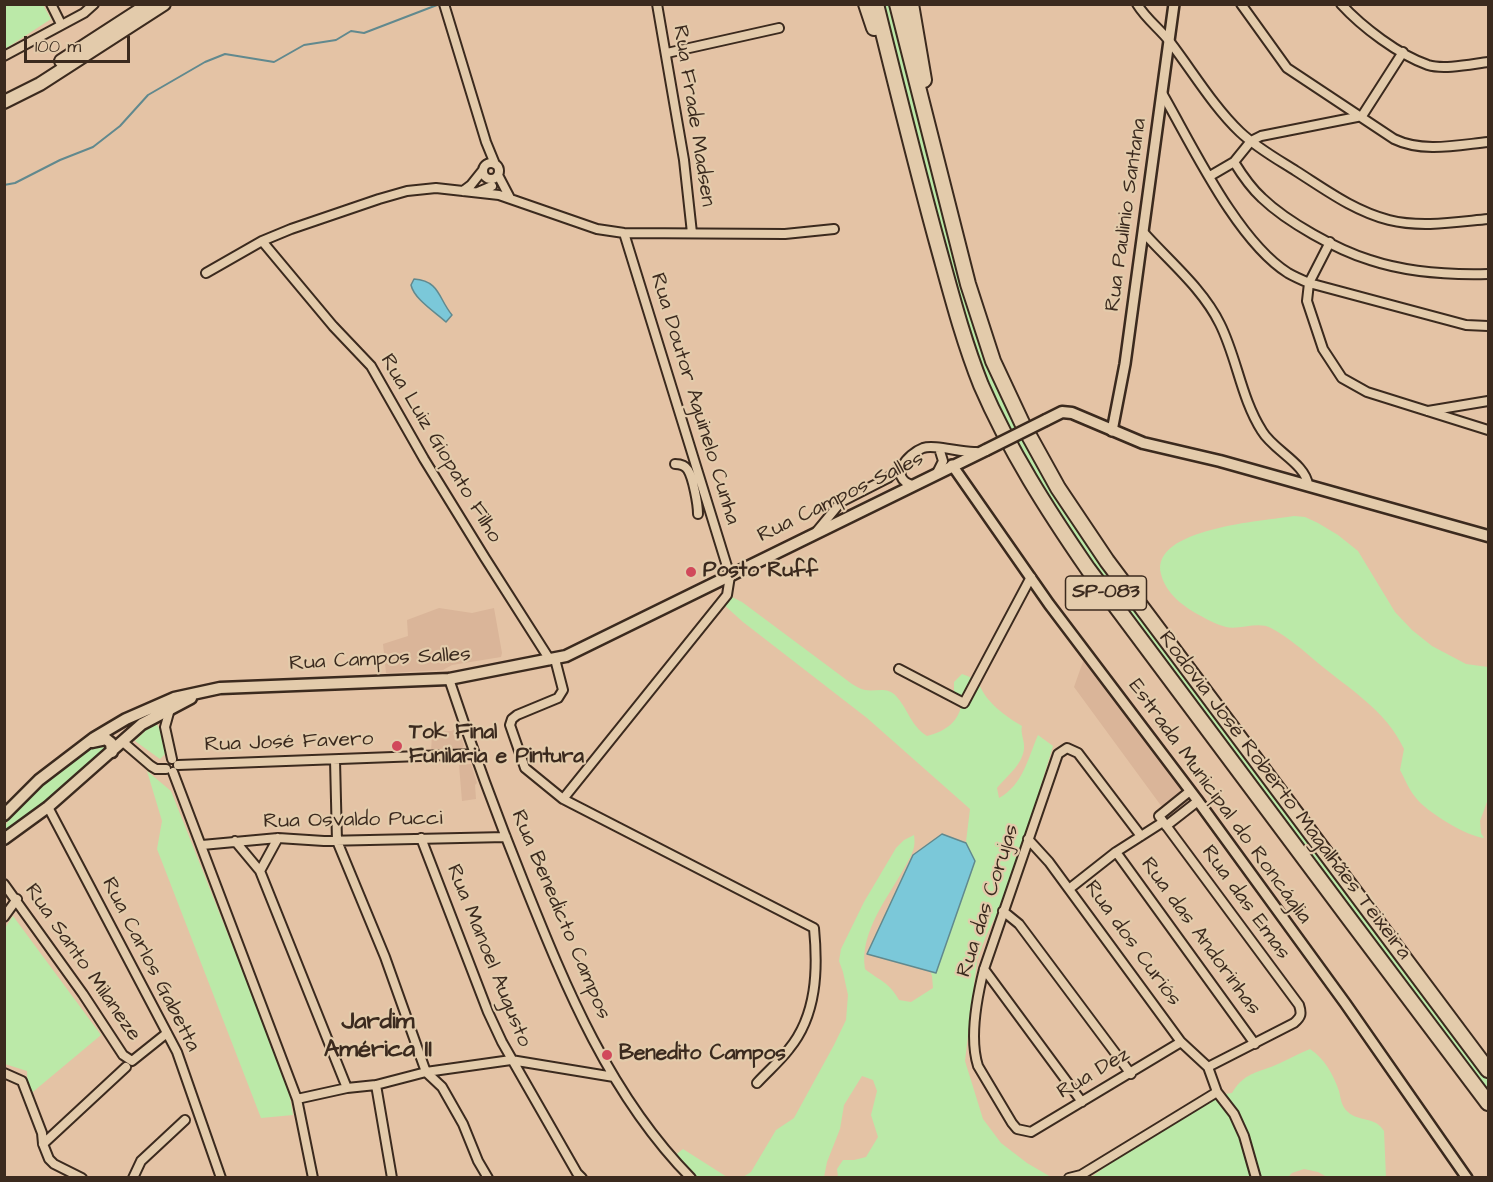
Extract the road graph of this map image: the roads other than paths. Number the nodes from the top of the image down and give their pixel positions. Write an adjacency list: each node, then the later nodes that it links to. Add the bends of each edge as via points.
1 (51, 4): 15 (street)
2 (94, 4): 15 (street)
3 (149, 4): 22 (main road, via 36,77)
4 (164, 4): 24 (main road, via 40,84)
5 (444, 4): 27 (street)
6 (657, 4): 19 (street, Rua Frade Madsen)
7 (866, 4): 36 (highway)
8 (876, 4): 36 (highway, Rodovia José Roberto Magalhães Teixeira / SP-083)
9 (897, 4): 34 (highway, Rodovia José Roberto Magalhães Teixeira / SP-083)
10 (911, 4): 34 (highway)
11 (1137, 4): 17 (street)
12 (1174, 4): 17 (street, Rua Paulinio Santana)
13 (1241, 4): 25 (street, via 1287,68)
14 (1341, 4): 18 (street)
15 (61, 24): 20 (street)
16 (780, 28): 19 (street)
17 (1168, 40): 23 (street, Rua Paulinio Santana); 26 (street, via 1230,122)
18 (1403, 52): 21 (street, via 1429,65); 25 (street)
19 (667, 53): 44 (street, Rua Frade Madsen)
20 (4, 56)
21 (1488, 62)
22 (4, 93)
23 (1162, 93): 33 (street); 45 (street, Rua Paulinio Santana)
24 (4, 102)
25 (1362, 116): 26 (street, via 1268,134); 28 (street, via 1405,144 1439,147)
26 (1251, 141): 29 (street); 41 (street, via 1352,206 1376,216 1419,224)
27 (486, 142): 30 (street); 31 (street)
28 (1488, 142)
29 (1234, 162): 33 (street); 47 (street, via 1251,187 1273,208)
30 (495, 164): 31 (street); 32 (street)
31 (483, 168): 35 (street); 37 (street)
32 (498, 175): 35 (street); 40 (street)
33 (1210, 176): 50 (street, via 1259,249 1288,273)
34 (940, 177): 115 (highway, Rodovia José Roberto Magalhães Teixeira / SP-083, via 993,361 1058,488 1114,570)
35 (490, 182): 38 (street); 39 (street)
36 (921, 185): 126 (highway, Rodovia José Roberto Magalhães Teixeira / SP-083, via 955,310 982,386 1019,461 1059,527)
37 (463, 191): 38 (street); 46 (street, via 407,191)
38 (477, 193): 39 (street)
39 (500, 195): 40 (street)
40 (510, 198): 43 (street, via 597,229)
41 (1488, 219)
42 (834, 229): 44 (street, via 785,234)
43 (624, 233): 44 (street); 69 (street, Rua Doutor Aguinelo Cunha)
44 (692, 233)
45 (1144, 233): 57 (street, Rua Paulinio Santana); 65 (street, via 1212,309 1256,422 1279,451 1304,471)
46 (262, 241): 48 (street); 71 (street, Rua Luiz Giopato Filho, via 371,366 484,558)
47 (1330, 242): 49 (street, via 1367,260 1392,266); 50 (street)
48 (206, 273)
49 (1488, 274)
50 (1309, 283): 51 (street, via 1466,325); 54 (street, via 1307,301 1312,321 1323,349 1342,378 1367,392)
51 (1488, 326)
52 (1488, 402): 53 (street)
53 (1458, 406): 54 (street); 55 (street)
54 (1425, 412): 55 (street)
55 (1452, 420): 56 (street)
56 (1488, 430)
57 (1112, 431): 59 (main road, Rua Campos Salles, bridge, via 1083,416 1062,412); 65 (main road, Rua Campos Salles, via 1143,443)
58 (939, 448): 59 (street, via 961,453); 61 (street, via 923,448); 62 (street, Estrada Municipal do Roncáglia); 63 (street, via 943,461)
59 (985, 451): 62 (main road, Rua Campos Salles)
60 (675, 464): 66 (street, via 687,469)
61 (902, 465): 64 (street, via 901,477); 67 (street, via 888,478 841,502)
62 (952, 465): 63 (main road, Rua Campos Salles); 70 (street, Estrada Municipal do Roncáglia)
63 (937, 472): 64 (main road, Rua Campos Salles)
64 (912, 485): 67 (main road, Rua Campos Salles)
65 (1308, 485): 68 (main road, Rua Campos Salles)
66 (698, 514)
67 (815, 533): 69 (main road, Rua Campos Salles)
68 (1488, 536)
69 (730, 576): 71 (main road, Rua Campos Salles); 87 (street, via 727,595)
70 (1031, 577): 72 (street, via 964,703); 86 (street, Estrada Municipal do Roncáglia)
71 (553, 659): 73 (main road, Rua Campos Salles); 87 (street, Rua Luiz Giopato Filho, via 562,694 517,715 510,724 525,768)
72 (899, 669)
73 (449, 679): 74 (main road, Rua Campos Salles); 83 (street, Rua Benedicto Campos)
74 (204, 691): 75 (main road); 76 (main road, Rua Campos Salles)
75 (170, 709): 77 (main road); 79 (street)
76 (142, 711): 77 (main road); 78 (main road, Rua Campos Salles)
77 (155, 716): 79 (street); 80 (main road)
78 (126, 719): 80 (main road, via 118,731); 81 (main road, Rua Campos Salles)
79 (165, 727): 85 (street)
80 (123, 742): 82 (main road); 85 (street, Rua José Favero, via 156,769)
81 (82, 746): 82 (main road, via 106,739); 90 (main road, Rua Campos Salles, via 39,780)
82 (112, 752): 89 (main road)
83 (474, 754): 84 (street, Rua José Favero); 93 (street, Rua Benedicto Campos)
84 (335, 760): 85 (street, Rua José Favero); 99 (street)
85 (172, 766): 100 (street)
86 (1190, 791): 88 (street, Estrada Municipal do Roncáglia); 91 (street)
87 (563, 799): 120 (street, via 814,928 817,961 812,1002 804,1026 791,1047)
88 (1197, 801): 91 (street); 142 (street, Estrada Municipal do Roncáglia)
89 (48, 807): 96 (main road); 109 (street, Rua Carlos Gabetta)
90 (4, 817)
91 (1162, 821): 92 (street); 111 (street, Rua das Emas, via 1299,1005 1300,1018)
92 (1141, 836): 97 (street, Rua das Corujas, via 1078,753 1067,748 1058,754); 101 (street)
93 (506, 837): 95 (street, Rua Osvaldo Pucci); 119 (street, Rua Benedicto Campos, via 565,981)
94 (278, 838): 98 (street, Rua Osvaldo Pucci); 99 (street, Rua Osvaldo Pucci); 102 (street)
95 (421, 838): 99 (street, Rua Osvaldo Pucci); 112 (street, Rua Manoel Augusto, via 488,1012)
96 (4, 839)
97 (1028, 839): 104 (street, Rua dos Curiós); 106 (street, Rua das Corujas)
98 (235, 841): 100 (street, Rua Osvaldo Pucci); 102 (street)
99 (337, 841): 116 (street, via 385,957)
100 (202, 845): 124 (street)
101 (1116, 852): 104 (street); 111 (street, Rua das Andorinhas)
102 (260, 872): 122 (street)
103 (4, 884): 105 (street, Rua Santo Milaneze)
104 (1069, 889): 110 (street, Rua dos Curiós)
105 (17, 899): 107 (street); 113 (street, Rua Santo Milaneze)
106 (1003, 911): 108 (street, Rua das Corujas); 118 (street, via 1019,924)
107 (4, 917)
108 (984, 969): 125 (street); 128 (street, Rua das Corujas, via 977,995 975,1058 1012,1123)
109 (167, 1033): 113 (street); 133 (street, Rua Carlos Gabetta)
110 (1181, 1042): 114 (street, Rua dos Curiós); 118 (street, Rua Dez)
111 (1255, 1044): 114 (street)
112 (512, 1060): 116 (street); 119 (street); 138 (street, Rua Manoel Augusto)
113 (129, 1064): 129 (street)
114 (1208, 1068): 123 (street)
115 (1488, 1070)
116 (426, 1072): 121 (street); 130 (street, via 442,1087)
117 (4, 1073): 129 (street, via 22,1081)
118 (1131, 1074): 125 (street, Rua Dez)
119 (614, 1077): 139 (street, Rua Benedicto Campos, via 638,1117)
120 (757, 1083)
121 (376, 1085): 122 (street); 135 (street)
122 (347, 1088): 124 (street)
123 (1217, 1092): 140 (street, via 1081,1175); 141 (street, via 1244,1136)
124 (297, 1099): 134 (street)
125 (1082, 1102): 128 (street, Rua Dez, via 1031,1132)
126 (1488, 1103)
127 (185, 1120): 132 (street, via 141,1161)
128 (1023, 1131)
129 (43, 1144): 131 (street, via 54,1164)
130 (478, 1161): 136 (street); 137 (street)
131 (82, 1178)
132 (133, 1178)
133 (221, 1178)
134 (313, 1178)
135 (392, 1178)
136 (480, 1178)
137 (488, 1178)
138 (582, 1178)
139 (691, 1178)
140 (1069, 1178)
141 (1256, 1178)
142 (1467, 1178)

